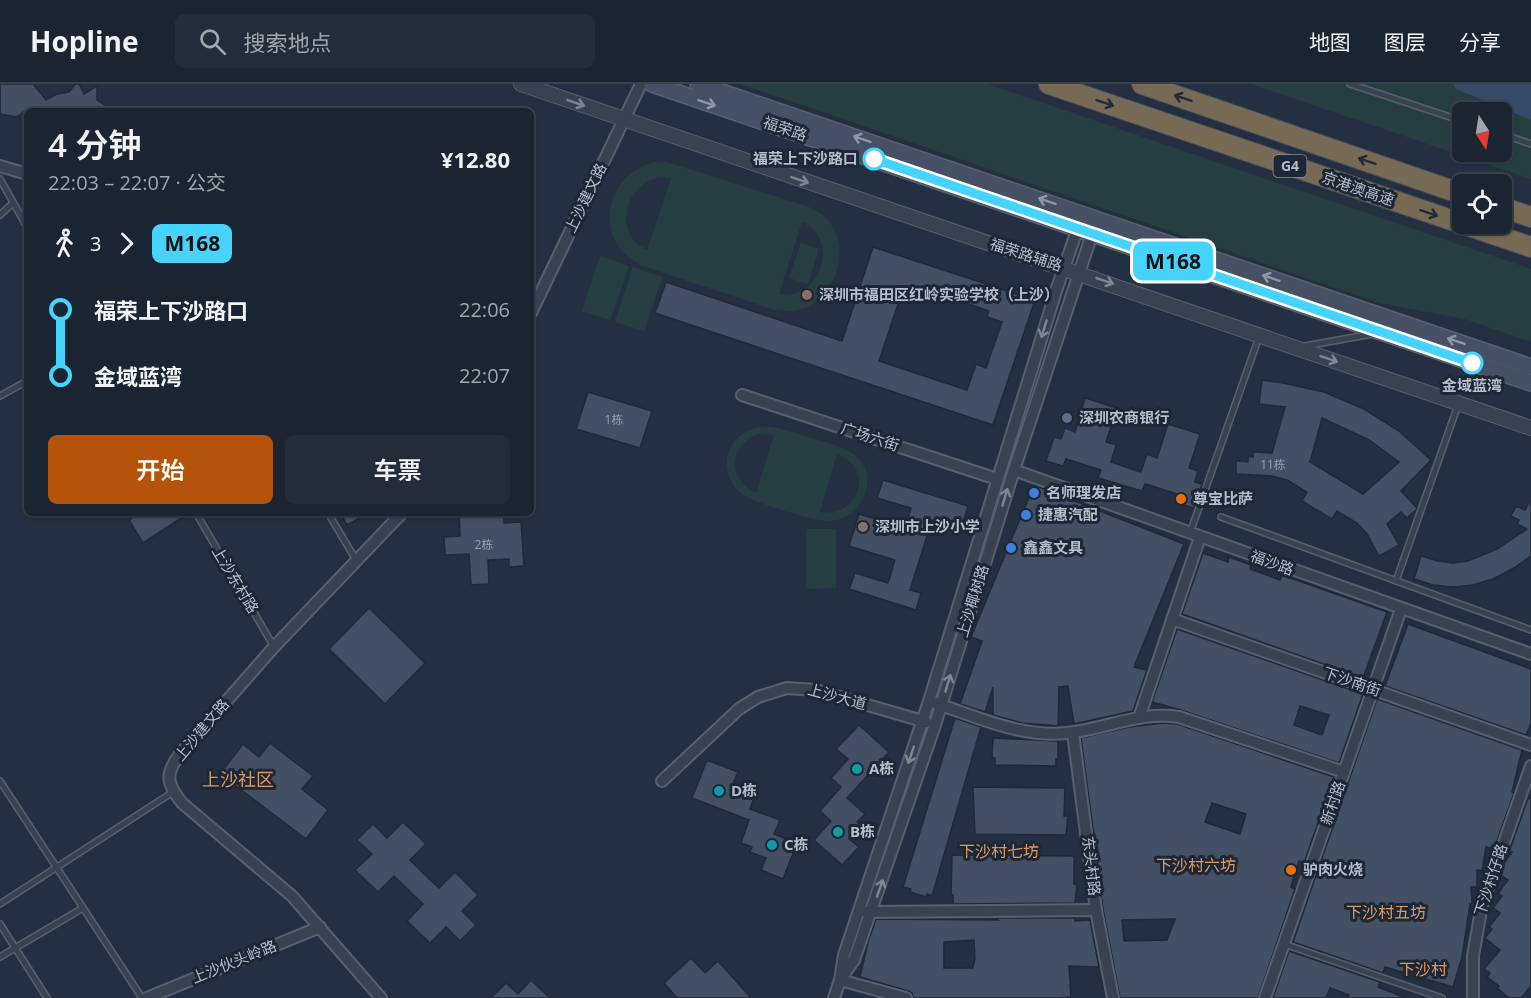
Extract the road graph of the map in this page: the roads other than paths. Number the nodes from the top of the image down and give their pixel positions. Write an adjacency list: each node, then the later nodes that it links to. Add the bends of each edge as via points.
1 (521, 84): 9 (street, 福荣路辅路, one-way to 9)
2 (641, 84): 9 (street, 上沙建文路)
3 (652, 84): 21 (main road, 福荣路, one-way to 21)
4 (698, 84): 21 (main road, 福荣路, one-way to 4)
5 (1049, 84): 22 (highway, 京港澳高速 / G4, one-way to 22)
6 (1142, 84): 15 (highway, 京港澳高速 / G4, one-way to 6)
7 (1350, 84): 8 (lane)
8 (1452, 118)
9 (624, 119): 23 (street, 福荣路辅路, one-way to 23); 25 (street, 上沙建文路)
10 (1512, 137): 11 (lane)
11 (1531, 144)
12 (0, 166): 13 (street)
13 (24, 173)
14 (0, 179): 16 (lane)
15 (1452, 191)
16 (13, 203): 18 (lane); 20 (lane)
17 (1512, 210): 19 (highway)
18 (0, 215)
19 (1531, 217)
20 (24, 222)
21 (1087, 223): 23 (street, 上沙椰树路); 24 (street, 上沙椰树路); 26 (main road, 福荣路); 29 (main road, 福荣路, one-way to 21)
22 (1531, 247)
23 (1064, 267): 24 (street, 福荣路辅路); 37 (street, 上沙椰树路, one-way to 37)
24 (1078, 273): 27 (street, 福荣路辅路, one-way to 27); 36 (street, 上沙椰树路)
25 (534, 307)
26 (1385, 333): 28 (lane); 31 (main road, 福荣路)
27 (1259, 336): 28 (street, 福荣路辅路); 42 (lane)
28 (1294, 347): 34 (street, 福荣路辅路, one-way to 34)
29 (1531, 367)
30 (24, 383): 33 (lane)
31 (1531, 383)
32 (742, 395): 37 (street, 广场六街)
33 (0, 396)
34 (1459, 404): 35 (street, 福荣路辅路); 44 (lane)
35 (1531, 428)
36 (1014, 470): 42 (street, 福沙路); 52 (street, 上沙椰树路, one-way to 36)
37 (997, 479): 51 (street, 上沙椰树路)
38 (198, 516): 48 (lane, 上沙东村路)
39 (330, 516): 43 (lane)
40 (399, 516): 43 (street, 上沙建文路)
41 (1221, 517): 44 (lane)
42 (1195, 535): 45 (street, 福沙路); 46 (street)
43 (356, 561): 48 (street, 上沙建文路)
44 (1396, 581): 47 (lane)
45 (1401, 609): 49 (street, 福沙路); 50 (street, 新村路)
46 (1173, 619): 50 (street, 下沙南街); 53 (street)
47 (1531, 630)
48 (274, 646): 62 (street, 上沙建文路, via 175,761 169,775)
49 (1531, 654)
50 (1372, 690): 57 (street, 下沙南街); 59 (street, 新村路)
51 (929, 701): 52 (street); 54 (street, 上沙椰树路)
52 (942, 705): 55 (street, 上沙椰树路); 56 (street, via 1014,730)
53 (1139, 718): 56 (street); 59 (street, via 1179,717)
54 (922, 721): 55 (street, 上沙大道); 61 (street, 上沙大道, via 816,690 787,688 758,697 739,709); 67 (street, 上沙椰树路, one-way to 67)
55 (935, 725): 68 (street, 上沙椰树路, one-way to 55)
56 (1073, 733): 66 (street, 东头村路)
57 (1531, 745)
58 (1531, 766): 84 (street, 下沙村仔路, via 1482,905 1473,956)
59 (1344, 772): 71 (street, 新村路)
60 (0, 781): 63 (lane)
61 (662, 781)
62 (173, 792): 63 (lane); 70 (street, via 292,896)
63 (57, 868): 64 (lane); 65 (lane)
64 (0, 904)
65 (83, 908): 72 (lane); 76 (lane)
66 (1096, 909): 68 (street); 81 (street, 东头村路)
67 (858, 911): 68 (street); 74 (street, 上沙椰树路)
68 (871, 912): 74 (street, 上沙椰树路, via 854,960)
69 (0, 924): 72 (lane)
70 (320, 927): 77 (street, 上沙伙头岭路); 78 (street)
71 (1284, 944): 82 (street, 新村路); 83 (lane)
72 (15, 948): 73 (lane); 75 (lane)
73 (0, 957)
74 (840, 980): 79 (street, 上沙椰树路); 80 (street)
75 (47, 998)
76 (142, 998)
77 (147, 998)
78 (381, 998)
79 (834, 998)
80 (906, 998)
81 (1113, 998)
82 (1265, 998)
83 (1442, 998)
84 (1473, 998)

